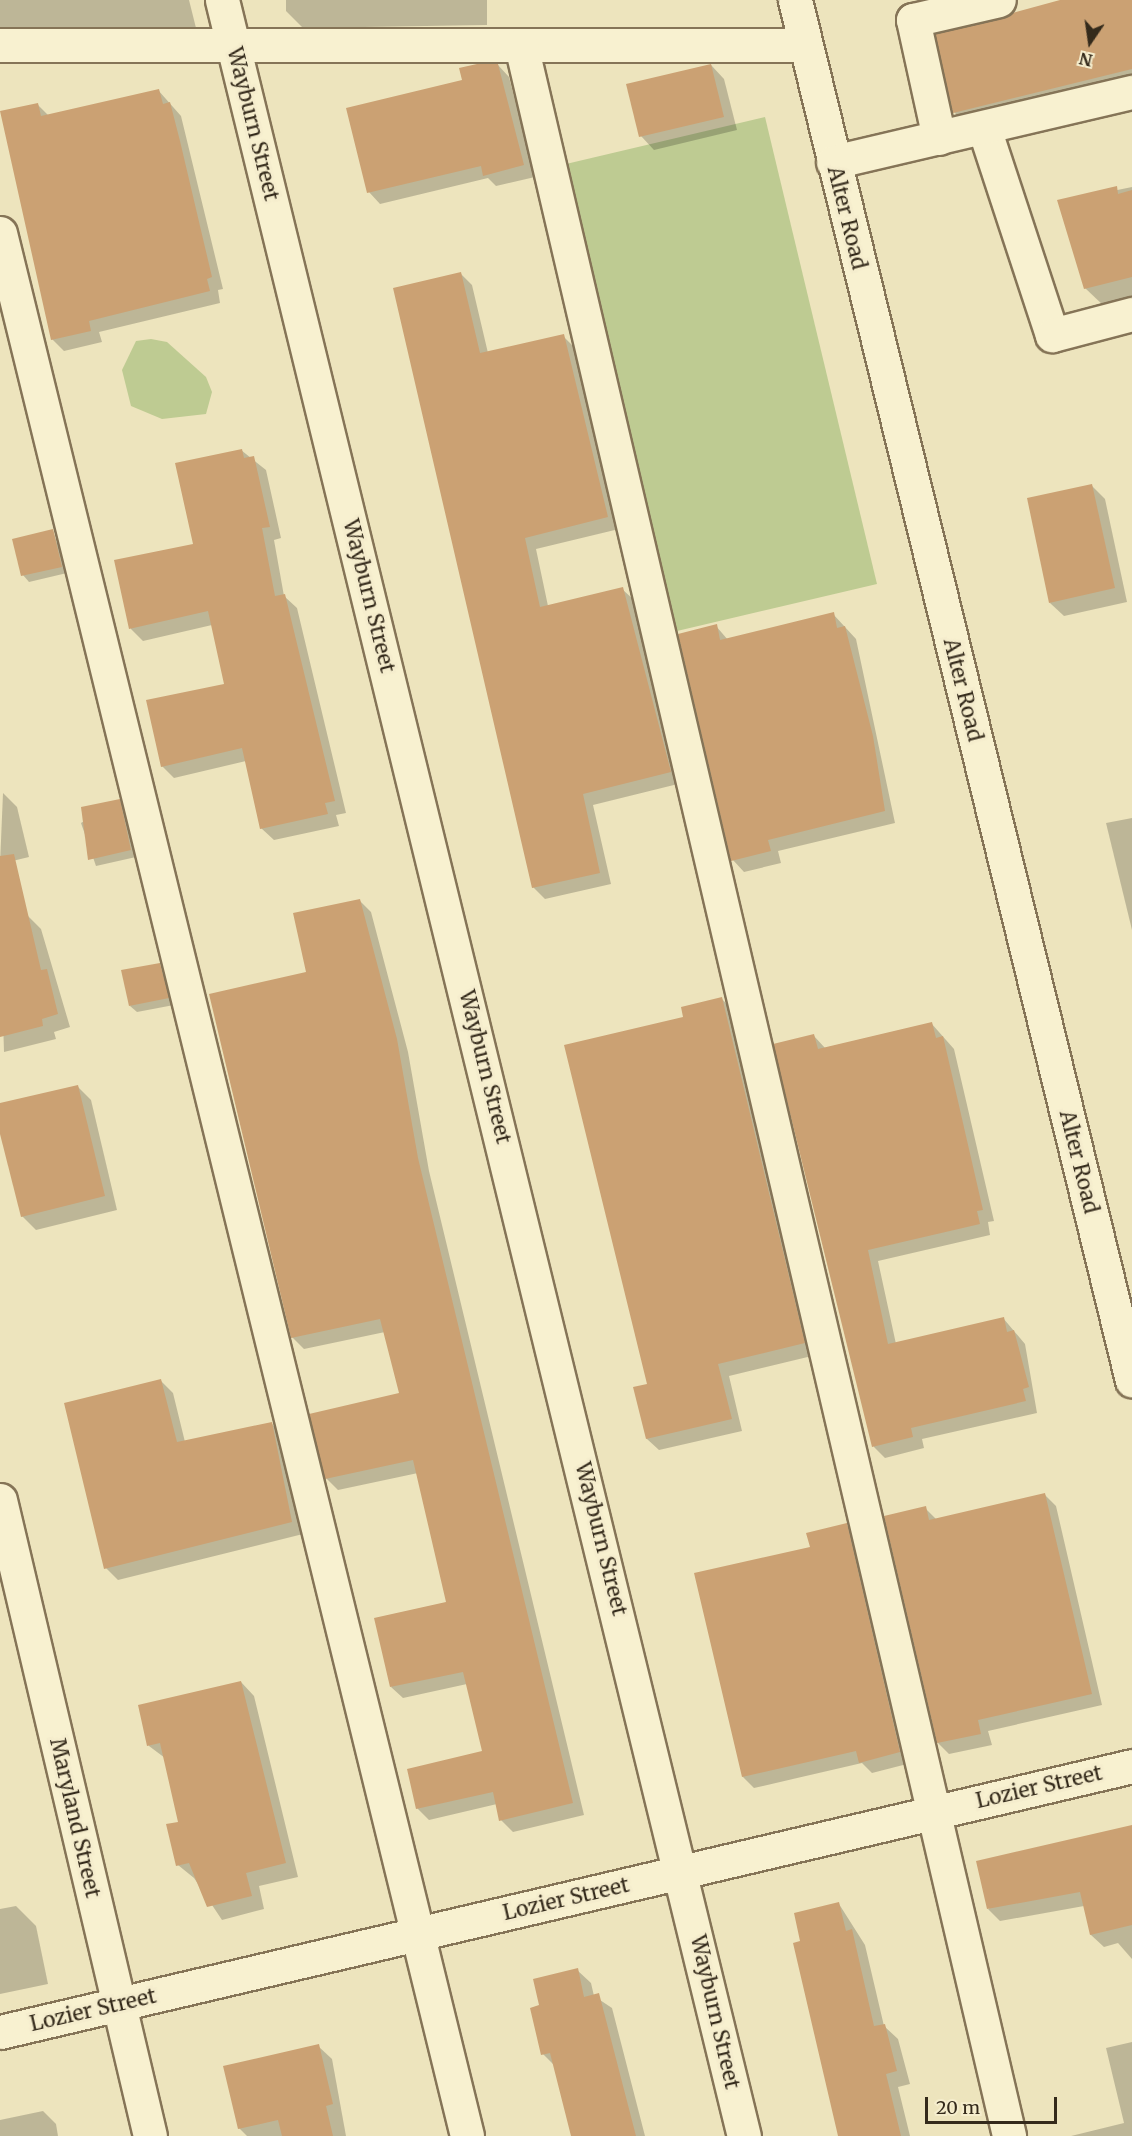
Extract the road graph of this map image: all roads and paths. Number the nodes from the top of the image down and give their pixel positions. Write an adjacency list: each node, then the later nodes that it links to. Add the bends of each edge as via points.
1 (222, 0): 7 (street, Wayburn Street)
2 (795, 0): 6 (street, Alter Road)
3 (999, 0): 10 (street, via 913,20)
4 (0, 45): 7 (street)
5 (521, 45): 6 (street); 7 (street); 17 (street)
6 (805, 45): 11 (street, Alter Road)
7 (234, 46): 18 (street, Wayburn Street)
8 (1132, 92): 9 (street)
9 (984, 128): 10 (street); 13 (street, via 1052,335)
10 (939, 138): 11 (street)
11 (833, 162): 14 (street, Alter Road)
12 (0, 233): 19 (street)
13 (1132, 314)
14 (1132, 1380)
15 (0, 1500): 20 (street, Maryland Street)
16 (1132, 1766): 17 (street, Lozier Street)
17 (933, 1813): 18 (street, Lozier Street); 25 (street)
18 (683, 1872): 19 (street, Lozier Street); 24 (street, Wayburn Street)
19 (420, 1933): 20 (street, Lozier Street); 23 (street)
20 (119, 2003): 21 (street, Lozier Street); 22 (street, Maryland Street)
21 (0, 2032)
22 (150, 2136)
23 (467, 2136)
24 (744, 2136)
25 (1009, 2136)

